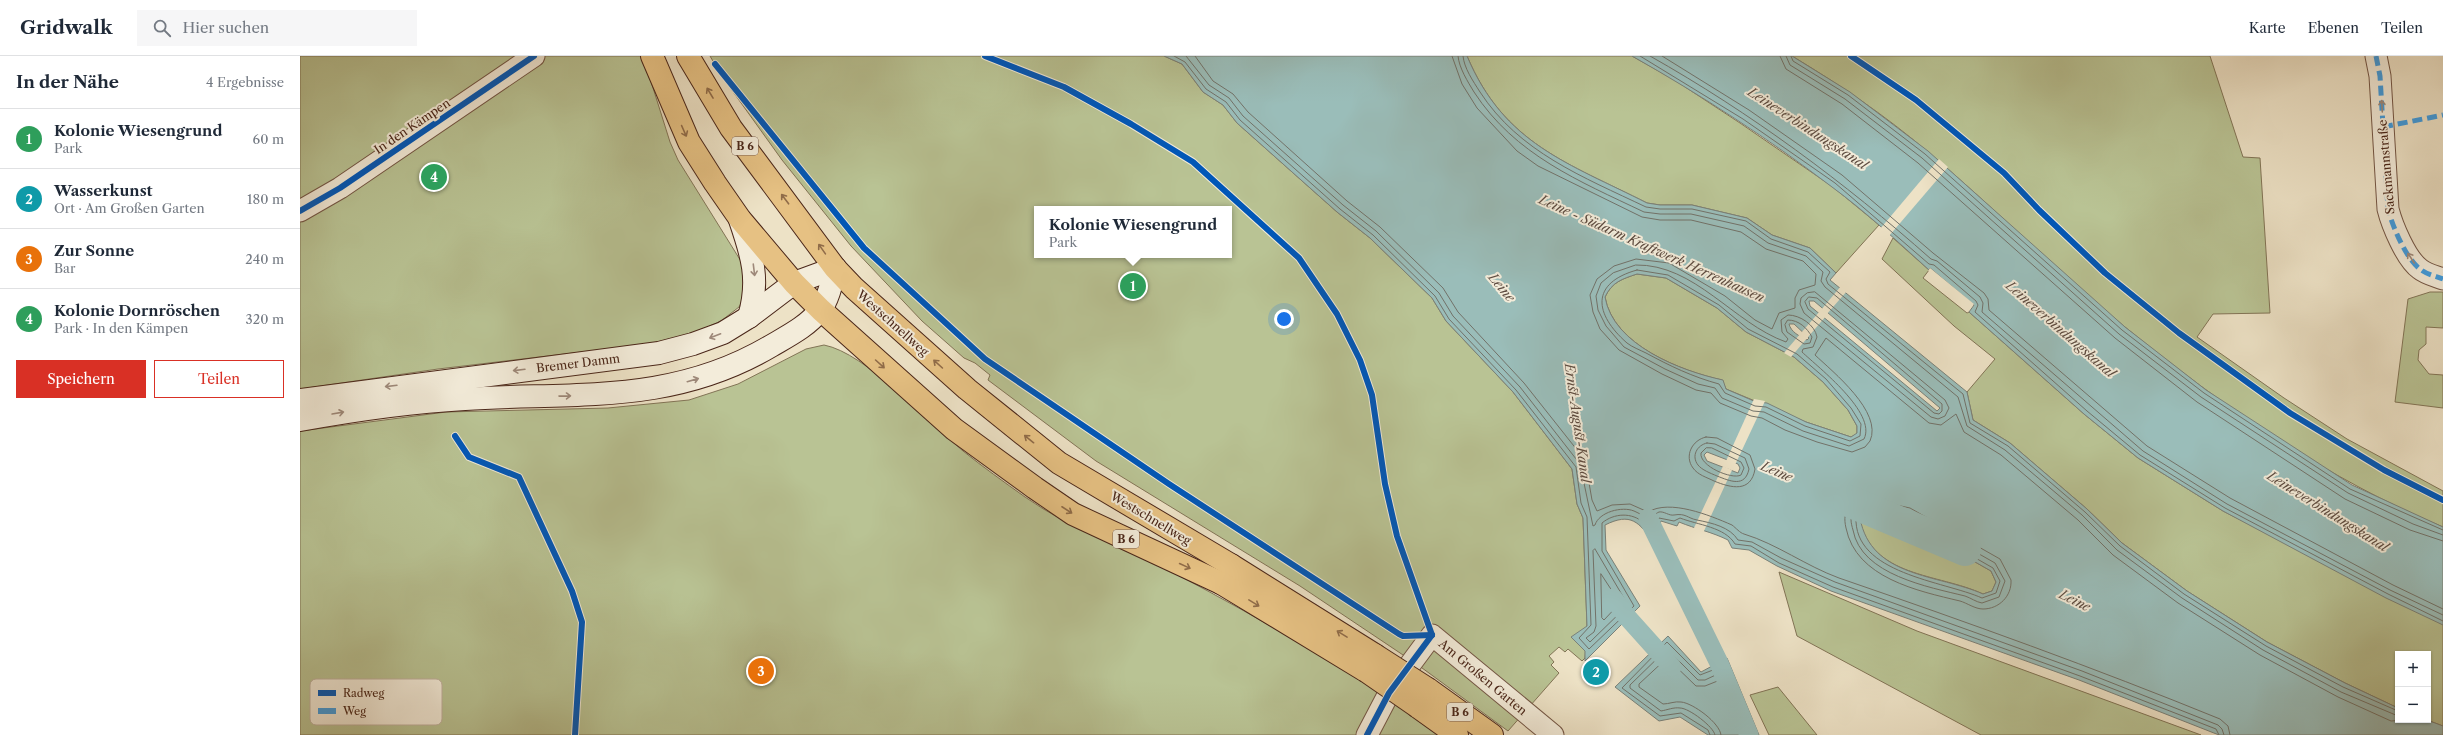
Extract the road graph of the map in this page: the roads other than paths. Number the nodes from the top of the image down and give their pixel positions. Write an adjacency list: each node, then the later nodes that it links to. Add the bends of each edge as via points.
1 (534, 56): 5 (street, In den Kämpen, via 340,188)
2 (652, 56): 6 (main road, Westschnellweg / B 6, one-way to 6, via 689,142)
3 (688, 56): 7 (main road, Westschnellweg / B 6, one-way to 3, via 731,128)
4 (2376, 56): 8 (street, Sackmannstraße, one-way to 4, via 2418,268 2391,221 2388,209 2380,76)
5 (300, 211)
6 (740, 220): 9 (main road, Westschnellweg / B 6); 11 (main road, one-way to 11, via 754,262 756,281)
7 (835, 268): 9 (main road, Bremer Damm); 10 (main road); 17 (main road, Westschnellweg / B 6, one-way to 7, via 1059,463 974,395)
8 (2443, 278)
9 (794, 283): 10 (main road, Westschnellweg / B 6); 11 (main road, Bremer Damm)
10 (821, 310): 12 (main road, Bremer Damm); 13 (main road, Westschnellweg / B 6)
11 (749, 318): 14 (main road, Bremer Damm, one-way to 14, via 711,337 659,353 466,377)
12 (790, 335): 13 (main road, via 803,329 828,329); 14 (main road, Bremer Damm, one-way to 12, via 466,399 614,394 648,390 692,381 719,371 742,362)
13 (859, 345): 17 (main road, Westschnellweg / B 6, one-way to 17, via 961,435 1073,514)
14 (429, 391): 15 (main road, Bremer Damm, one-way to 15); 16 (main road, Bremer Damm, one-way to 14)
15 (300, 400)
16 (300, 420)
17 (1226, 574): 18 (main road, Westschnellweg / B 6, bridge)
18 (1423, 698): 20 (main road, Westschnellweg / B 6); 21 (main road, Westschnellweg / B 6)
19 (1367, 735): 22 (street, Am Großen Garten, via 1389,693 1432,635)
20 (1457, 735)
21 (1492, 735)
22 (1553, 735)

